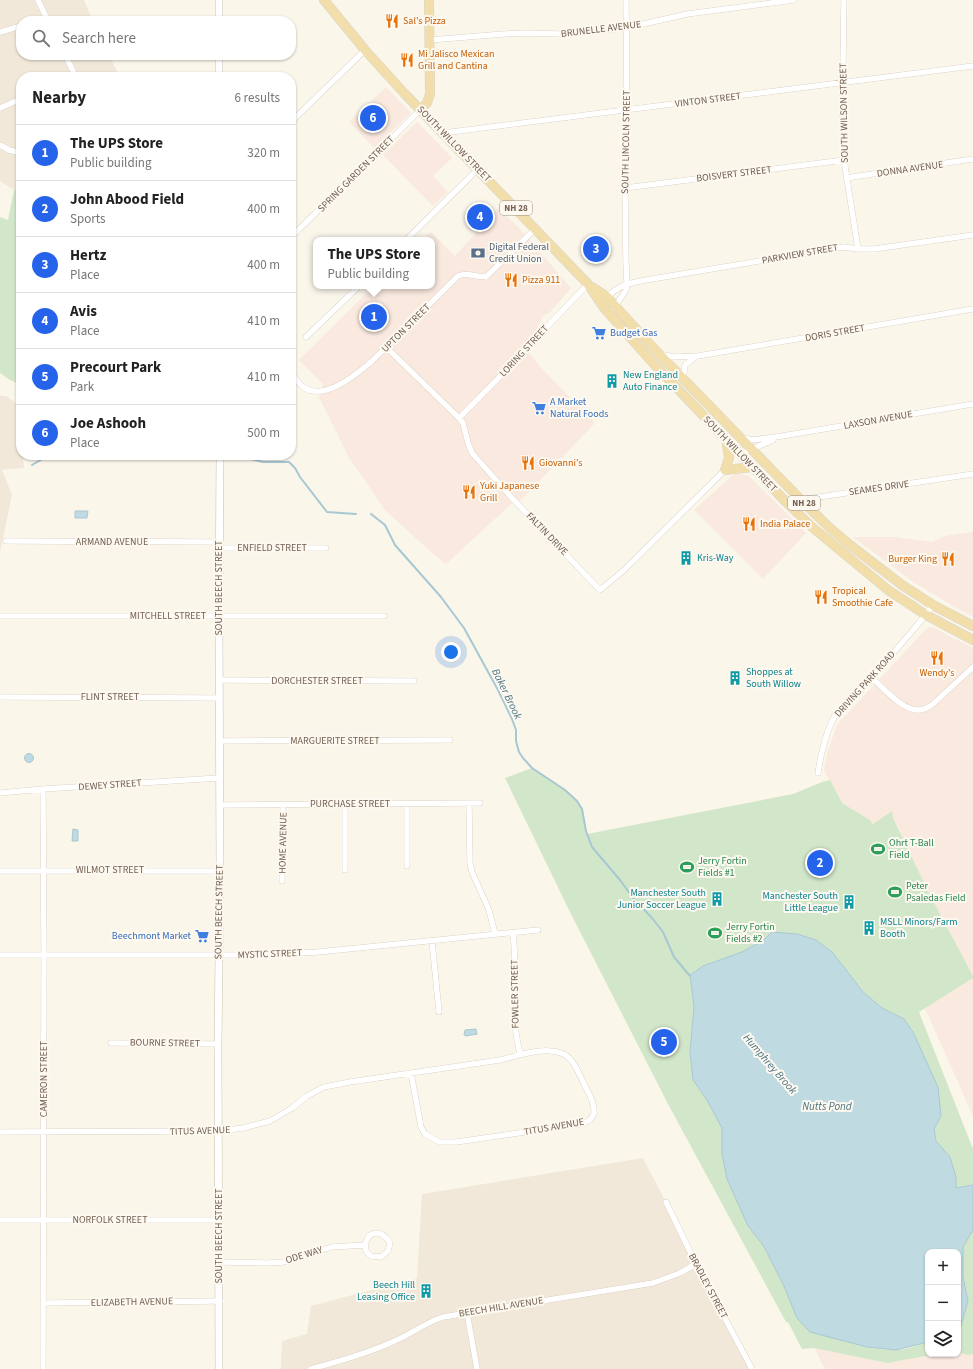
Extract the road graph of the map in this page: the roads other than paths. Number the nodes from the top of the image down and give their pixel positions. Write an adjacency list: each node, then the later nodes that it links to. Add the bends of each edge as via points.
1 (38, 0): 8 (street)
2 (219, 0): 9 (street)
3 (324, 0): 14 (main road, SOUTH WILLOW STREET / NH 28)
4 (429, 0): 13 (main road)
5 (626, 0): 11 (street, SOUTH LINCOLN STREET)
6 (794, 0): 11 (street, BRUNELLE AVENUE, via 687,14)
7 (844, 0): 20 (street, SOUTH WILSON STREET)
8 (46, 16)
9 (219, 16)
10 (16, 27): 12 (street)
11 (626, 28): 13 (street, BRUNELLE AVENUE); 24 (street, SOUTH LINCOLN STREET)
12 (0, 32)
13 (430, 40): 23 (main road, via 430,94 427,103)
14 (365, 50): 23 (main road, SOUTH WILLOW STREET / NH 28); 25 (street)
15 (67, 60): 18 (street)
16 (219, 60): 19 (street)
17 (973, 66): 20 (street, VINTON STREET)
18 (72, 72)
19 (219, 72)
20 (843, 83): 24 (street, VINTON STREET); 30 (street, SOUTH WILSON STREET)
21 (16, 101): 22 (street)
22 (0, 108)
23 (420, 110): 26 (main road, SOUTH WILLOW STREET / NH 28); 35 (street, SPRING GARDEN STREET)
24 (627, 111): 26 (street, VINTON STREET); 33 (street, SOUTH LINCOLN STREET)
25 (296, 117)
26 (443, 133): 31 (main road, SOUTH WILLOW STREET / NH 28)
27 (0, 145): 28 (street)
28 (16, 152)
29 (973, 159): 32 (street, DONNA AVENUE)
30 (844, 160): 32 (street, SOUTH WILSON STREET); 33 (street, BOISVERT STREET)
31 (478, 170): 34 (main road, SOUTH WILLOW STREET / NH 28); 37 (street)
32 (846, 178): 38 (street, SOUTH WILSON STREET)
33 (625, 188): 39 (street, SOUTH LINCOLN STREET)
34 (535, 228): 40 (main road, SOUTH WILLOW STREET / NH 28); 47 (street, UPTON STREET, via 487,276 458,276)
35 (296, 232)
36 (973, 235): 38 (street, PARKVIEW STREET)
37 (409, 237)
38 (858, 249): 39 (street, PARKVIEW STREET, via 844,246)
39 (627, 283): 42 (street); 43 (street, SOUTH LINCOLN STREET, via 626,290)
40 (588, 284): 42 (main road, SOUTH WILLOW STREET / NH 28); 53 (street, LORING STREET)
41 (356, 289): 46 (street)
42 (604, 300): 43 (main road, SOUTH WILLOW STREET / NH 28); 45 (main road, SOUTH WILLOW STREET / NH 28)
43 (616, 306): 45 (street, SOUTH LINCOLN STREET); 48 (main road, SOUTH WILLOW STREET / NH 28)
44 (973, 309): 49 (street, DORIS STREET)
45 (609, 314): 56 (main road, SOUTH WILLOW STREET / NH 28)
46 (306, 338)
47 (386, 347): 51 (street, UPTON STREET, via 356,374 323,391 304,388); 53 (street, FALTIN DRIVE)
48 (658, 354): 49 (street, DORIS STREET, via 673,357); 50 (main road, SOUTH WILLOW STREET / NH 28)
49 (698, 356): 50 (street, via 685,365)
50 (683, 379): 55 (main road, SOUTH WILLOW STREET / NH 28)
51 (296, 380)
52 (973, 404): 54 (street, LAXSON AVENUE)
53 (459, 418): 61 (street, FALTIN DRIVE, via 472,453 600,590 623,571)
54 (782, 436): 55 (street, LAXSON AVENUE, via 752,440); 57 (street, LAXSON AVENUE)
55 (739, 437): 57 (main road, SOUTH WILLOW STREET / NH 28)
56 (726, 439): 58 (main road, SOUTH WILLOW STREET / NH 28); 61 (main road, via 729,458)
57 (751, 449): 58 (street, LAXSON AVENUE); 63 (main road, SOUTH WILLOW STREET / NH 28)
58 (740, 454): 60 (main road, SOUTH WILLOW STREET / NH 28)
59 (220, 460): 66 (street, SOUTH BEECH STREET)
60 (753, 467): 61 (main road); 64 (main road, SOUTH WILLOW STREET / NH 28)
61 (725, 470)
62 (973, 474): 63 (street, SEAMES DRIVE)
63 (801, 500): 64 (street, SEAMES DRIVE); 68 (main road, SOUTH WILLOW STREET / NH 28, via 850,545)
64 (786, 502): 69 (main road, SOUTH WILLOW STREET / NH 28, via 844,555 888,590)
65 (6, 541): 66 (street, ARMAND AVENUE)
66 (219, 545): 67 (street, ENFIELD STREET); 71 (street, SOUTH BEECH STREET)
67 (326, 548)
68 (933, 605): 69 (street, DRIVING PARK ROAD); 73 (main road, SOUTH WILLOW STREET / NH 28)
69 (926, 615): 74 (main road, SOUTH WILLOW STREET / NH 28); 76 (street, DRIVING PARK ROAD)
70 (0, 616): 71 (street, MITCHELL STREET)
71 (219, 616): 72 (street, MITCHELL STREET); 77 (street, SOUTH BEECH STREET)
72 (384, 616)
73 (973, 626)
74 (971, 640)
75 (973, 667): 76 (street, via 933,704 919,710 904,705)
76 (871, 677): 83 (street, DRIVING PARK ROAD, via 833,719)
77 (220, 680): 78 (street, DORCHESTER STREET); 80 (street, SOUTH BEECH STREET)
78 (414, 680)
79 (0, 697): 80 (street, FLINT STREET)
80 (219, 698): 82 (street, SOUTH BEECH STREET)
81 (450, 740): 82 (street, MARGUERITE STREET)
82 (219, 741): 84 (street, SOUTH BEECH STREET)
83 (818, 773)
84 (219, 778): 85 (street, DEWEY STREET); 91 (street, SOUTH BEECH STREET)
85 (43, 789): 86 (street, DEWEY STREET); 94 (street, CAMERON STREET)
86 (0, 793)
87 (480, 803): 90 (street, PURCHASE STREET)
88 (345, 804): 89 (street, PURCHASE STREET); 92 (street, PURCHASE STREET); 95 (street)
89 (407, 804): 90 (street, PURCHASE STREET); 93 (street)
90 (469, 804): 101 (street, via 470,863 492,919)
91 (220, 805): 92 (street, PURCHASE STREET); 97 (street, SOUTH BEECH STREET)
92 (283, 805): 98 (street, HOME AVENUE)
93 (406, 866)
94 (42, 870): 96 (street, WILMOT STREET); 97 (street, WILMOT STREET); 104 (street, CAMERON STREET)
95 (345, 870)
96 (0, 871)
97 (220, 871): 105 (street, SOUTH BEECH STREET)
98 (282, 881)
99 (538, 930): 100 (street, MYSTIC STREET)
100 (514, 933): 101 (street, MYSTIC STREET); 109 (street, FOWLER STREET, via 514,1012)
101 (495, 934): 102 (street, MYSTIC STREET)
102 (432, 941): 105 (street, MYSTIC STREET, via 276,955); 106 (street)
103 (0, 955): 104 (street, MYSTIC STREET)
104 (44, 955): 105 (street, MYSTIC STREET); 113 (street, CAMERON STREET)
105 (219, 955): 108 (street, SOUTH BEECH STREET)
106 (439, 1012)
107 (111, 1043): 108 (street, BOURNE STREET)
108 (218, 1044): 111 (street, SOUTH BEECH STREET)
109 (520, 1055): 110 (street, TITUS AVENUE); 110 (street, TITUS AVENUE, via 549,1051 565,1054 571,1060 594,1106 594,1114 590,1120 582,1124 481,1139 439,1142 425,1134 421,1127)
110 (411, 1073): 111 (street, TITUS AVENUE, via 324,1087 270,1121)
111 (219, 1131): 113 (street, TITUS AVENUE); 117 (street, SOUTH BEECH STREET)
112 (0, 1132): 113 (street, TITUS AVENUE)
113 (43, 1132): 116 (street, CAMERON STREET)
114 (666, 1202): 120 (street, BRADLEY STREET)
115 (0, 1220): 116 (street, NORFOLK STREET)
116 (43, 1220): 117 (street, NORFOLK STREET); 122 (street, CAMERON STREET)
117 (219, 1220): 119 (street, SOUTH BEECH STREET)
118 (365, 1245): 118 (street, via 371,1256 382,1257 388,1251 390,1243 379,1233 366,1239); 119 (street, ODE WAY, via 332,1247 284,1262)
119 (220, 1262): 121 (street, SOUTH BEECH STREET)
120 (696, 1264): 123 (street, BEECH HILL AVENUE, via 653,1282); 128 (street, BRADLEY STREET)
121 (220, 1300): 122 (street, ELIZABETH AVENUE); 125 (street, SOUTH BEECH STREET)
122 (44, 1303): 124 (street, CAMERON STREET)
123 (467, 1313): 126 (street, BEECH HILL AVENUE, via 443,1317 386,1344); 127 (street)
124 (43, 1369)
125 (219, 1369)
126 (311, 1369)
127 (476, 1369)
128 (752, 1369)

